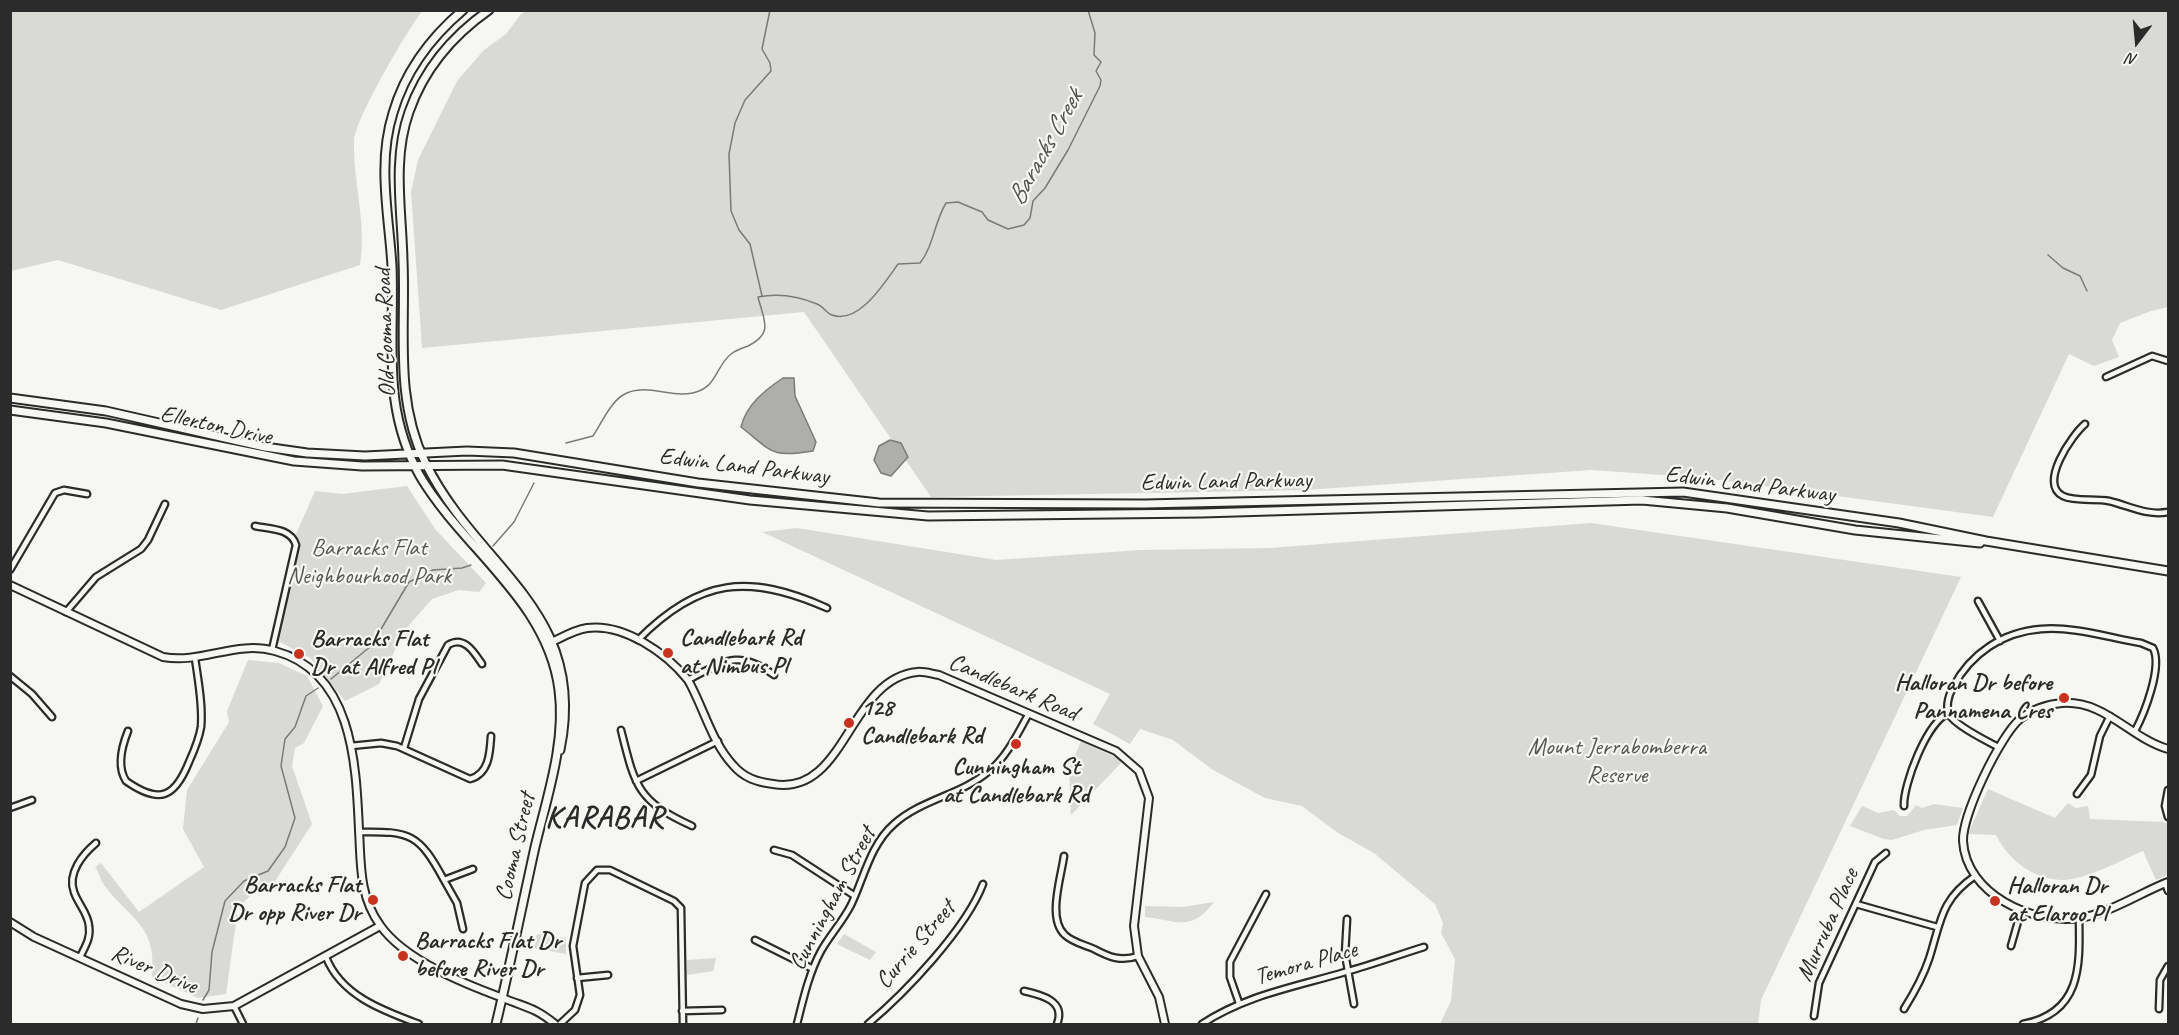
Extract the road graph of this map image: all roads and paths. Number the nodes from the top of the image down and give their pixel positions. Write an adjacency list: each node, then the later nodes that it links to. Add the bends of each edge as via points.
1 (463, 10): 9 (main road, Old Cooma Road, via 430,42 410,72 393,113 386,151 384,184 392,282 390,372 398,420)
2 (489, 10): 8 (main road, Old Cooma Road, via 458,34 428,72 409,112 400,155 402,368 410,419)
3 (2169, 361): 4 (street, via 2152,356)
4 (2106, 377)
5 (10, 398): 9 (main road, Ellerton Drive, via 106,411 286,450 344,456)
6 (10, 410): 10 (main road, Ellerton Drive, via 106,423 294,462)
7 (2085, 424): 14 (street, via 2072,437 2055,474 2053,482 2058,493 2154,514)
8 (421, 453): 9 (main road, Edwin Land Parkway); 11 (main road, Old Cooma Road); 16 (main road, Edwin Land Parkway, via 514,453 707,484 879,504 1144,504 1683,492 1899,523)
9 (409, 454): 10 (main road, Old Cooma Road)
10 (414, 464): 11 (main road, Edwin Land Parkway); 25 (main road, Old Cooma Road, via 438,503)
11 (426, 464): 16 (main road, Edwin Land Parkway, via 529,468 750,500 928,516 1202,513 1642,500); 25 (main road, Old Cooma Road, via 443,494 523,592)
12 (87, 494): 17 (street, via 55,492)
13 (165, 504): 22 (street, via 141,549 96,577)
14 (2169, 512)
15 (255, 526): 26 (street, via 288,533 296,546)
16 (2043, 551): 18 (main road, Edwin Land Parkway)
17 (10, 570)
18 (2169, 571)
19 (10, 585): 22 (street)
20 (1978, 601): 24 (street)
21 (827, 608): 23 (street, via 772,588 723,588 673,609)
22 (66, 612): 27 (street, via 158,655)
23 (638, 640): 25 (street, Candlebark Road, via 597,627); 31 (street, Candlebark Road, via 668,660)
24 (2000, 641): 32 (street, via 1984,650 1963,671 1949,696); 38 (street, via 2024,631 2053,629 2152,647 2156,659 2149,702)
25 (550, 643): 86 (main road, Cooma Street, via 560,689 561,718)
26 (272, 650): 27 (street, via 239,647); 41 (street, via 294,658 322,680 340,707)
27 (195, 658): 37 (street, via 201,728 176,789 155,794 126,781 122,769)
28 (482, 664): 43 (street, via 465,643 455,641 448,645 419,699)
29 (774, 675): 31 (street, via 753,662 732,659)
30 (10, 676): 35 (street)
31 (688, 680): 40 (street, Candlebark Road)
32 (1949, 713): 42 (street); 49 (street, via 1935,723 1923,747 1904,789)
33 (1028, 715): 40 (street, Candlebark Road, via 939,675 917,672 884,685 828,763 798,784 781,786 749,778 728,759); 65 (street, Cunningham Street, via 990,771 967,786 924,804 894,824 866,867); 77 (street, Candlebark Road, via 1116,750 1133,764 1146,786 1148,815 1134,926)
34 (2110, 716): 38 (street); 42 (street, via 2085,705 2050,705 2021,718); 47 (street, via 2100,736 2091,775)
35 (52, 717)
36 (621, 730): 45 (street)
37 (128, 731)
38 (2135, 731): 44 (street)
39 (490, 736): 43 (street, via 487,763 473,779)
40 (718, 741): 45 (street)
41 (351, 746): 43 (street, via 381,743); 53 (street)
42 (1998, 747): 59 (street, via 1965,822 1964,845)
43 (404, 748)
44 (2169, 749)
45 (636, 781): 52 (street, via 653,805)
46 (2169, 790): 51 (street, via 2165,806)
47 (2077, 794)
48 (32, 800): 50 (street)
49 (1904, 806)
50 (10, 808)
51 (2169, 818)
52 (692, 826)
53 (359, 832): 60 (street, via 400,833 414,838 427,850); 71 (street, via 362,887)
54 (96, 843): 78 (street, via 83,855 72,877 74,892 90,927)
55 (774, 850): 65 (street, via 792,855)
56 (1886, 853): 66 (street, Murruba Place, via 1875,862)
57 (1064, 856): 77 (street, via 1055,913 1058,927 1067,937 1111,958)
58 (474, 869): 60 (street)
59 (1975, 876): 67 (street); 72 (street, via 1950,898)
60 (444, 880): 73 (street, via 457,903)
61 (2167, 883): 63 (street); 68 (street)
62 (983, 884): 102 (street, Currie Street, via 955,933)
63 (2169, 891)
64 (1266, 894): 87 (street, via 1230,962 1230,977)
65 (855, 896): 81 (street, Cunningham Street)
66 (1856, 904): 72 (street); 94 (street, Murruba Place, via 1818,987)
67 (2021, 911): 68 (street); 75 (street)
68 (2079, 918): 106 (street, via 2080,962 2074,986 2056,1010)
69 (1347, 919): 82 (street)
70 (10, 922): 78 (street, River Drive)
71 (380, 926): 79 (street, River Drive); 86 (street, via 408,952)
72 (1937, 927): 90 (street, via 1924,975)
73 (463, 929)
74 (755, 940): 81 (street)
75 (2012, 946)
76 (1424, 947): 82 (street, Temora Place)
77 (1138, 956): 104 (street, Candlebark Road, via 1159,997)
78 (80, 957): 89 (street, River Drive, via 181,1004 210,1009)
79 (326, 957): 89 (street, River Drive); 96 (street, via 331,970 354,993 386,1012)
80 (2169, 966): 91 (street, via 2160,980)
81 (813, 969): 101 (street, Cunningham Street)
82 (1346, 972): 87 (street, Temora Place); 88 (street)
83 (608, 975): 84 (street)
84 (577, 978): 92 (street, via 573,939 585,883 597,870 610,870 681,908); 99 (street, via 578,1004)
85 (1024, 991): 103 (street, via 1049,998 1055,1004 1059,1012)
86 (502, 998): 97 (main road, Cooma Street); 98 (street, via 532,1007)
87 (1239, 1003): 105 (street, Temora Place)
88 (1354, 1005)
89 (234, 1006): 95 (street)
90 (1904, 1009)
91 (2159, 1009)
92 (682, 1011): 93 (street); 100 (street)
93 (722, 1011)
94 (1814, 1016)
95 (243, 1024)
96 (419, 1024)
97 (496, 1024)
98 (555, 1024)
99 (560, 1024)
100 (683, 1024)
101 (797, 1024)
102 (868, 1024)
103 (1057, 1024)
104 (1165, 1024)
105 (1202, 1024)
106 (2024, 1024)

